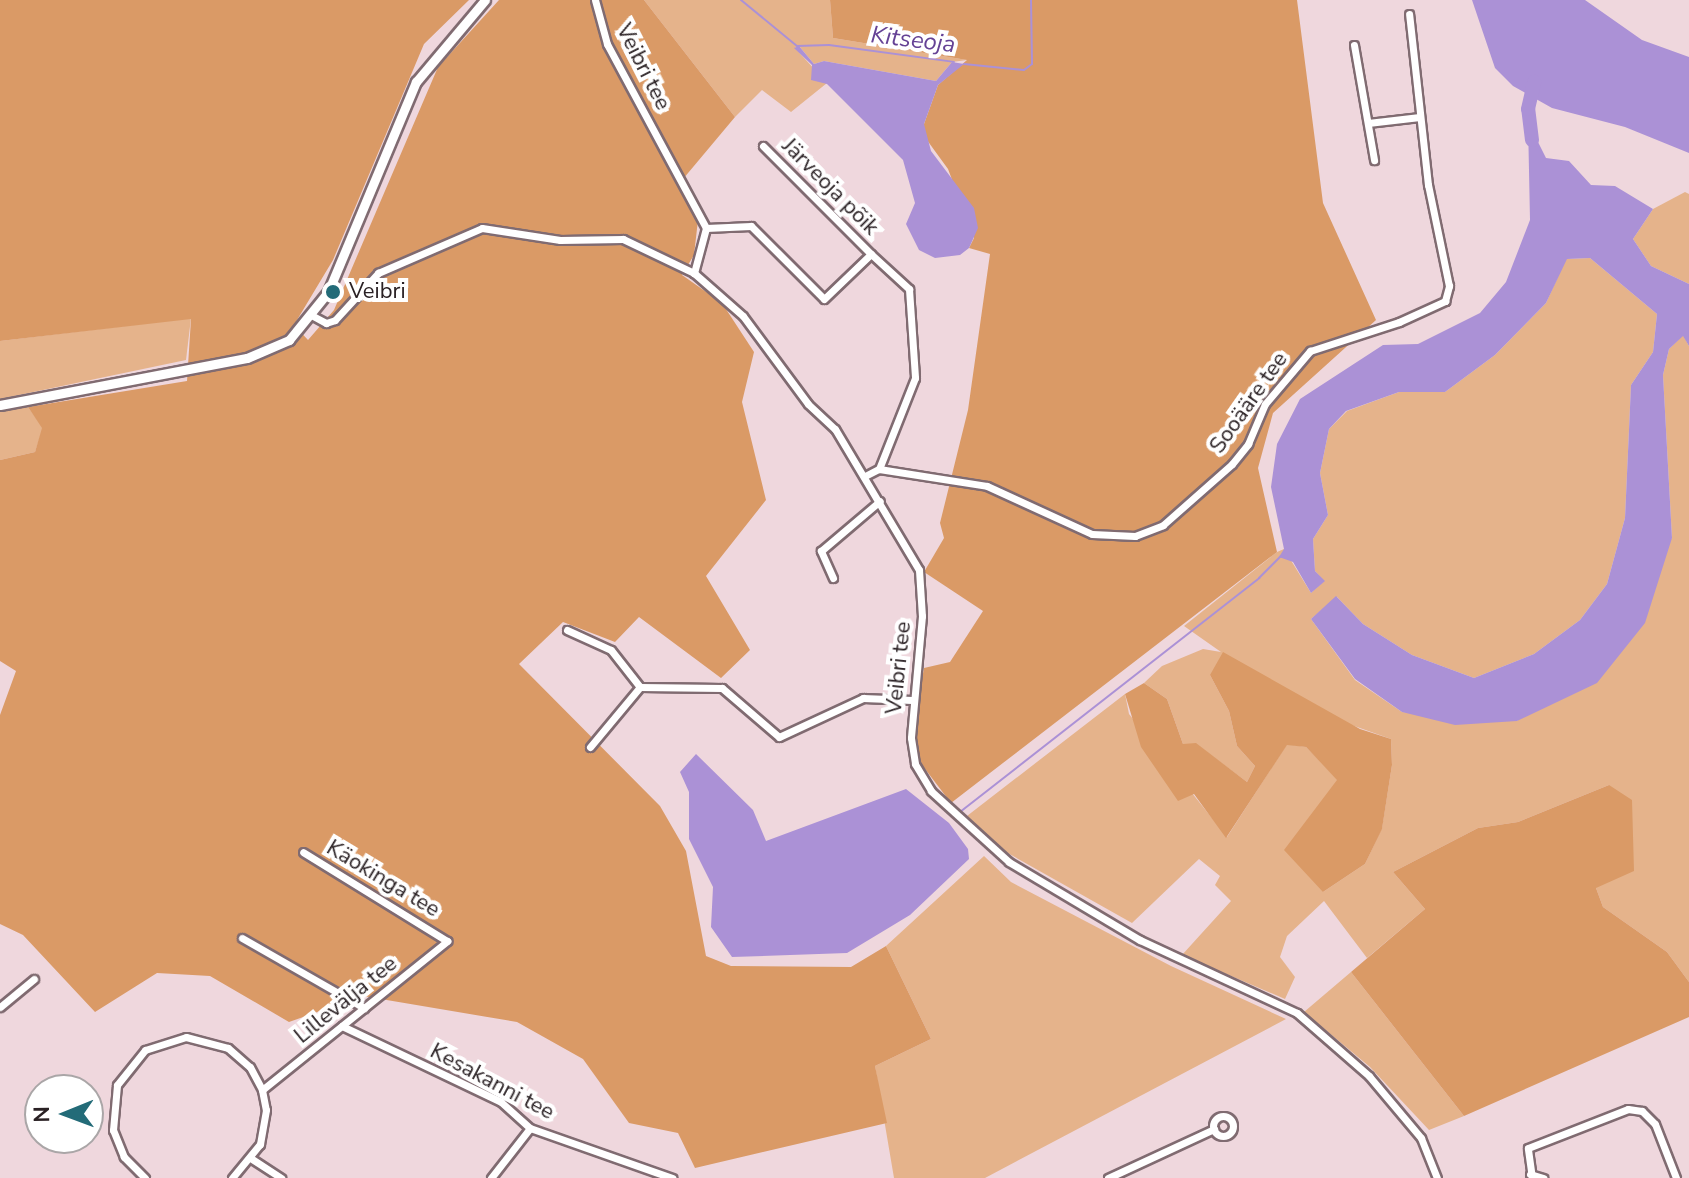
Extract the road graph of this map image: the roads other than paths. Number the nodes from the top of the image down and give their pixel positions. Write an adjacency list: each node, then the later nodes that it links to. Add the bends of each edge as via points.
1 (485, 0): 12 (street, via 416,82 335,277)
2 (595, 0): 9 (street, Veibri tee, via 607,44 697,201)
3 (1409, 14): 5 (street, Sooääre tee)
4 (1354, 45): 6 (street)
5 (1420, 117): 6 (street); 14 (street, Sooääre tee, via 1449,286 1445,301 1310,351 1265,404 1242,453 1163,525 1135,536 1106,539 987,486)
6 (1368, 123): 8 (street)
7 (763, 146): 10 (street, Järveoja põik)
8 (1374, 160)
9 (706, 228): 10 (street, via 751,226 824,299); 11 (street)
10 (871, 254): 14 (street, Järveoja põik, via 909,289 915,341 915,378)
11 (694, 273): 12 (street, Veibri tee, via 623,239 560,240 482,228 378,273 335,320 326,323); 15 (street, Veibri tee, via 743,316 808,404 835,429)
12 (313, 316): 13 (street, via 289,340 247,358)
13 (0, 405)
14 (879, 469): 15 (street)
15 (865, 476): 16 (street, Veibri tee)
16 (880, 501): 17 (street, via 821,551); 20 (street, Veibri tee, via 919,570 923,594)
17 (833, 578)
18 (567, 630): 19 (street, via 611,650)
19 (640, 687): 20 (street, via 722,688 779,737 863,698); 21 (street)
20 (912, 700): 40 (street, Veibri tee, via 915,764 953,816 1009,862 1121,930 1297,1013 1369,1076 1421,1138)
21 (590, 747)
22 (303, 852): 23 (street, Käokinga tee)
23 (445, 936): 27 (street, Lillevälja tee, via 447,941)
24 (242, 938): 27 (street)
25 (34, 979): 26 (street)
26 (0, 1007)
27 (364, 1008): 28 (street, Lillevälja tee)
28 (342, 1026): 29 (street, Lillevälja tee); 30 (street, Kesakanni tee, via 501,1102)
29 (262, 1090): 32 (street, via 265,1127); 34 (street, via 240,1056 215,1041 186,1037 145,1050 124,1072 111,1115 117,1144)
30 (530, 1128): 37 (street); 38 (street, Kesakanni tee)
31 (1214, 1129): 39 (street)
32 (252, 1159): 35 (street); 36 (street)
33 (1531, 1176): 41 (street); 42 (street, via 1528,1148 1628,1109 1642,1111 1655,1124)
34 (144, 1178)
35 (232, 1178)
36 (281, 1178)
37 (491, 1178)
38 (672, 1178)
39 (1108, 1178)
40 (1437, 1178)
41 (1543, 1178)
42 (1676, 1178)

